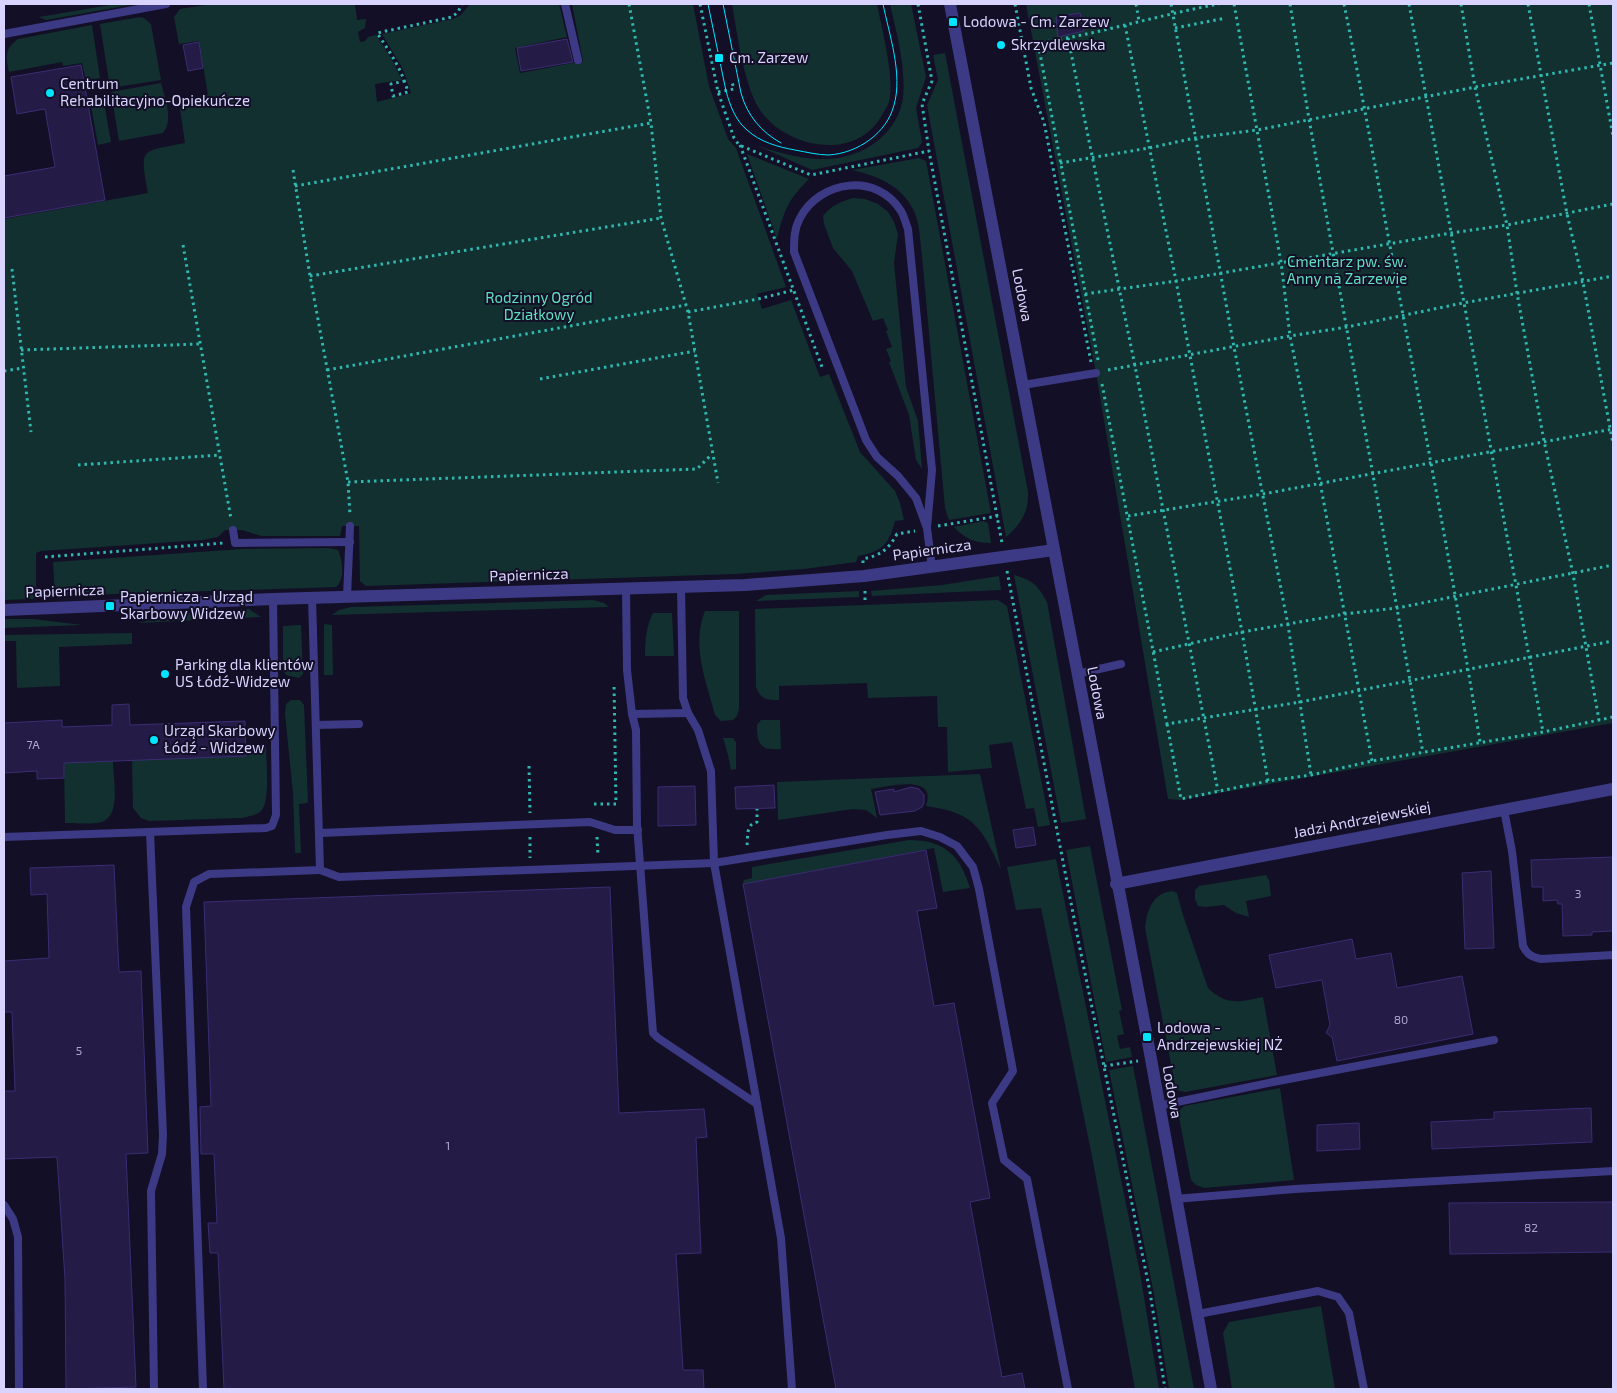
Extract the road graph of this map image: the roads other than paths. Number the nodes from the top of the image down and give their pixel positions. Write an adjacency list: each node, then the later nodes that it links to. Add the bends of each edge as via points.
1 (166, 4): 4 (lane)
2 (565, 4): 5 (lane)
3 (950, 4): 7 (street, Lodowa)
4 (4, 34)
5 (578, 60)
6 (1097, 373): 7 (lane)
7 (1023, 385): 12 (street, Lodowa)
8 (350, 526): 11 (lane)
9 (927, 528): 9 (lane, via 932,470 908,229 902,212 876,189 860,185 841,187 822,194 809,204 799,219 794,252 866,440 877,457 916,498); 13 (lane)
10 (233, 530): 11 (lane, via 235,543)
11 (350, 542): 16 (lane)
12 (1054, 550): 13 (street, Papiernicza); 21 (street, Lodowa)
13 (932, 568): 14 (street, Papiernicza, via 864,576)
14 (681, 587): 15 (street, Papiernicza); 22 (lane, via 682,686)
15 (626, 589): 16 (street, Papiernicza); 23 (lane, via 627,670)
16 (347, 597): 17 (street, Papiernicza)
17 (312, 598): 18 (street, Papiernicza); 25 (lane)
18 (273, 599): 19 (street, Papiernicza); 29 (lane, via 275,821 266,828)
19 (4, 610)
20 (1121, 664): 21 (lane)
21 (1077, 674): 35 (street, Lodowa)
22 (688, 713): 23 (lane); 32 (lane, via 698,730 711,771)
23 (632, 714): 28 (lane, via 636,730)
24 (359, 724): 25 (lane)
25 (316, 725): 30 (lane)
26 (1613, 789): 27 (street, Jadzi Andrzejewskiej)
27 (1504, 810): 35 (street, Jadzi Andrzejewskiej); 36 (lane, via 1526,953 1541,959)
28 (638, 830): 30 (lane, via 615,830 582,822); 33 (lane)
29 (150, 832): 31 (lane); 45 (lane, via 163,1134 162,1154 151,1191)
30 (320, 833): 34 (lane)
31 (4, 837)
32 (714, 864): 33 (lane); 38 (lane); 48 (lane, via 921,831 957,846 967,857 979,889 1013,1071 992,1103 1004,1160 1026,1180)
33 (640, 865): 34 (lane, via 339,876); 38 (lane, via 653,1032)
34 (320, 870): 46 (lane, via 209,874 194,882 188,899)
35 (1116, 884): 39 (street, Lodowa)
36 (1613, 955)
37 (1494, 1040): 39 (lane)
38 (757, 1104): 47 (lane, via 781,1238)
39 (1158, 1106): 41 (street, Lodowa)
40 (1613, 1171): 41 (lane)
41 (1175, 1199): 43 (street, Lodowa)
42 (4, 1205): 44 (lane, via 13,1219 18,1237)
43 (1198, 1314): 49 (street, Lodowa); 50 (lane, via 1318,1292 1338,1297 1349,1313)
44 (19, 1389)
45 (154, 1389)
46 (202, 1389)
47 (792, 1389)
48 (1068, 1389)
49 (1211, 1389)
50 (1364, 1389)

